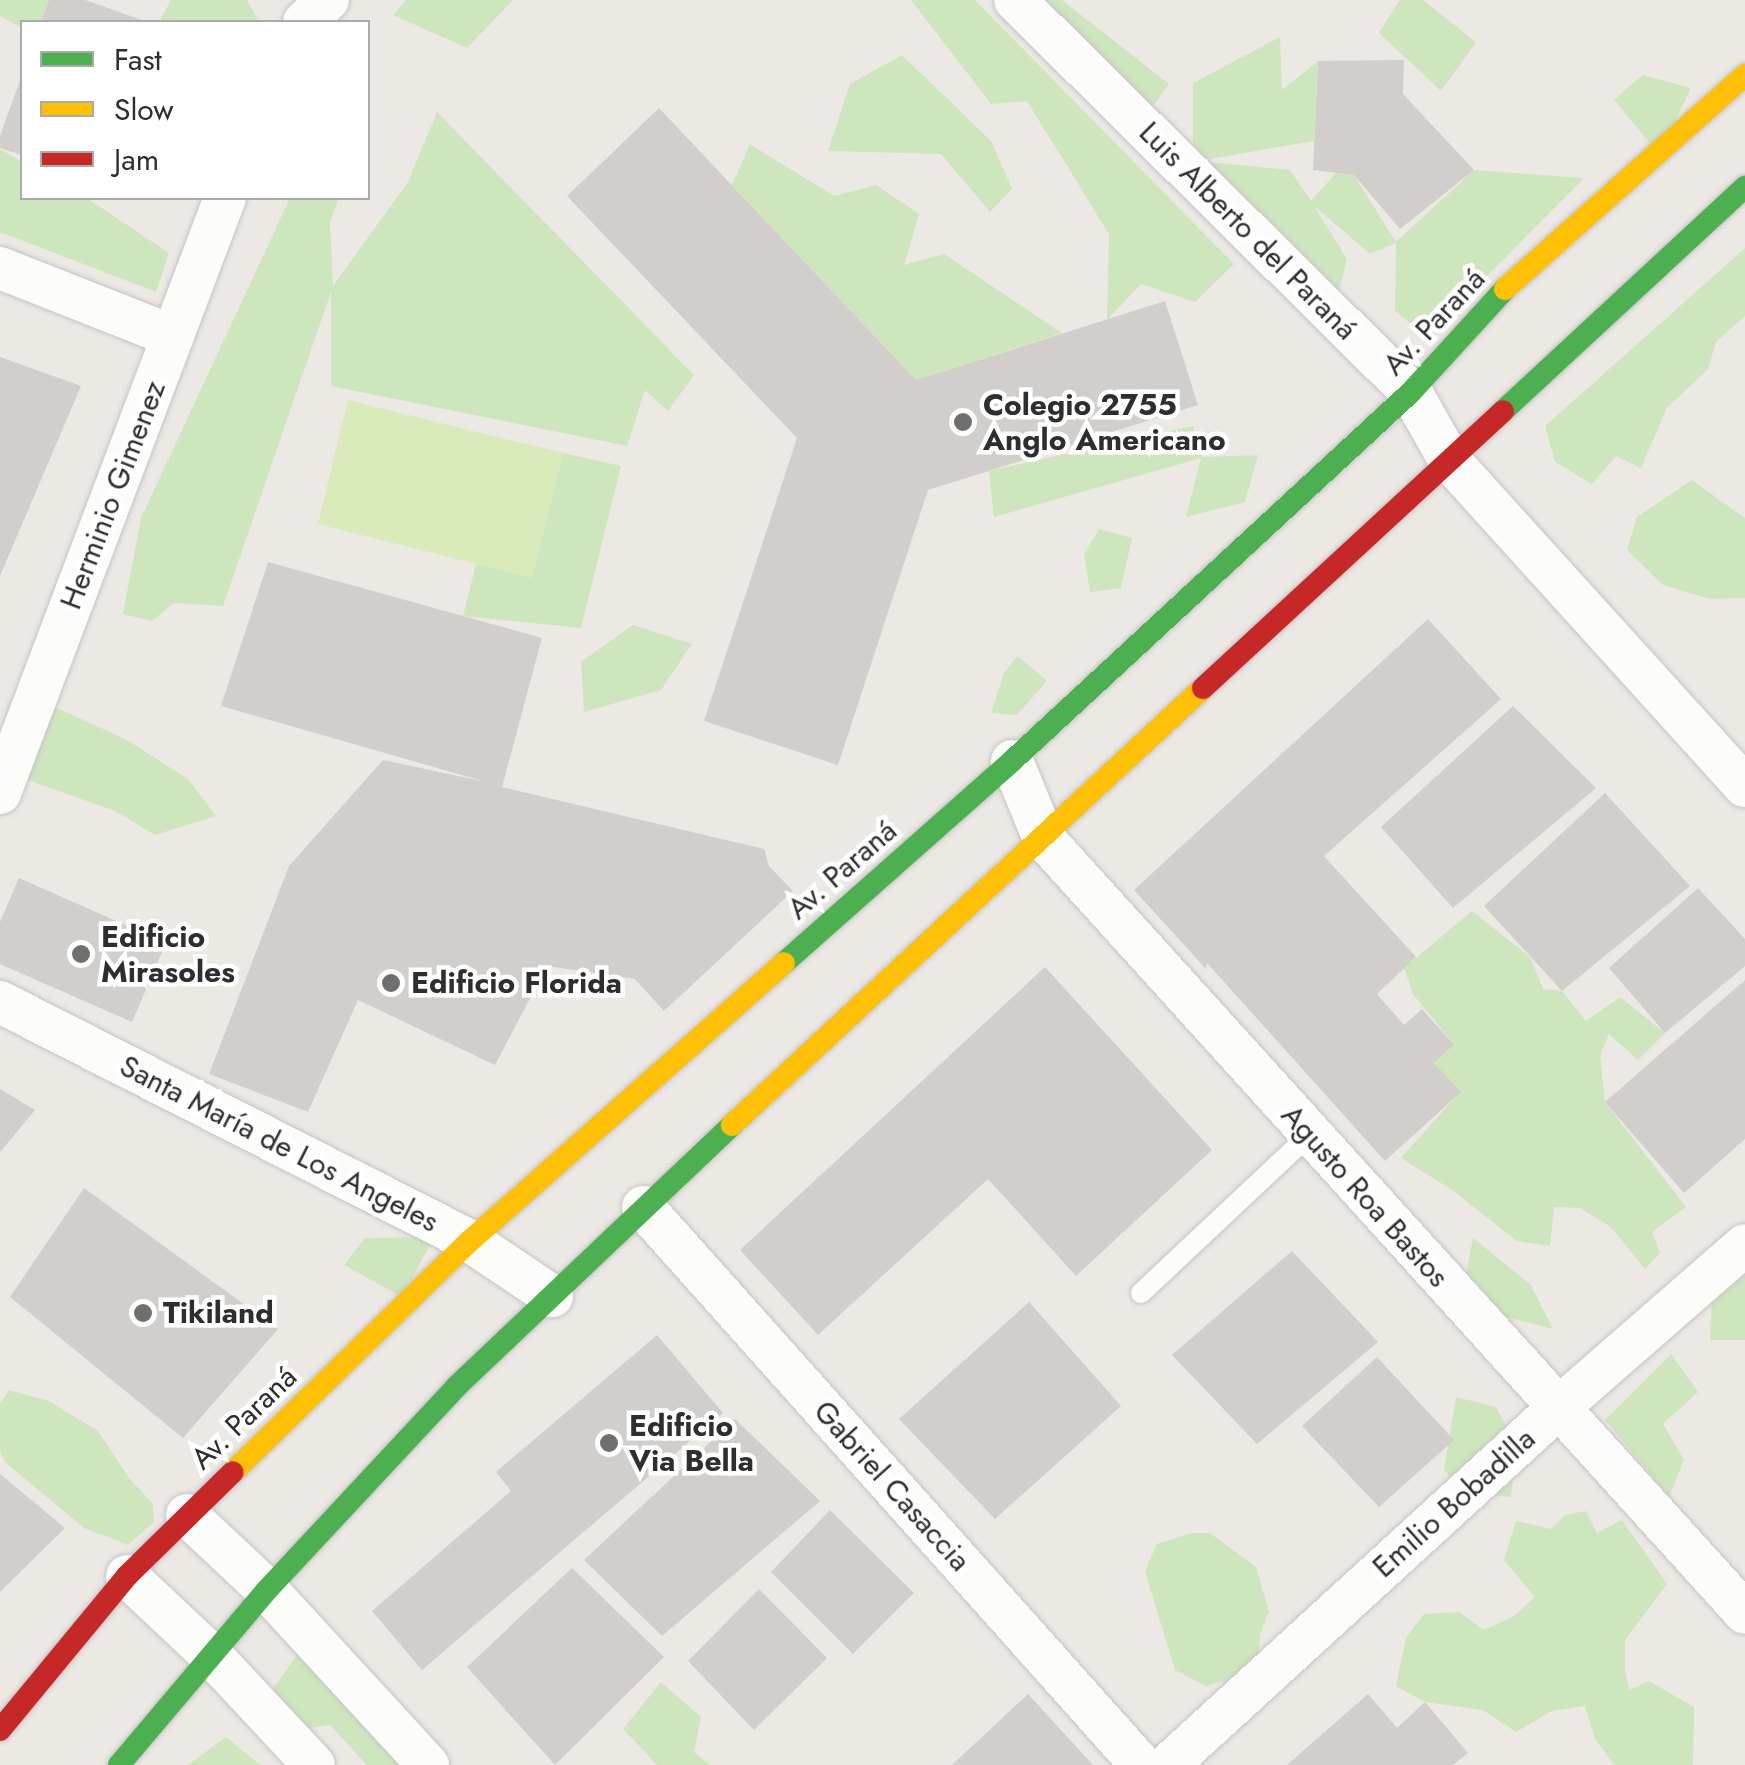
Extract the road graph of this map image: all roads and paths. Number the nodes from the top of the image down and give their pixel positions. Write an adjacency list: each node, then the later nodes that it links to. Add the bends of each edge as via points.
1 (328, 0): 3 (street)
2 (1015, 0): 9 (street, Luis Alberto del Paraná)
3 (306, 20)
4 (1745, 75): 9 (street, Av. Paraná, via 1496,297)
5 (1745, 187): 10 (street)
6 (224, 200): 8 (street, Herminio Gimenez)
7 (0, 268): 8 (street)
8 (173, 336): 13 (street, Herminio Gimenez)
9 (1410, 392): 10 (street, Luis Alberto del Paraná); 11 (street, Av. Paraná)
10 (1450, 461): 12 (street, Luis Alberto del Paraná); 14 (street)
11 (1012, 761): 14 (street, Agusto Roa Bastos); 18 (street, Av. Paraná)
12 (1745, 786)
13 (0, 793)
14 (1044, 839): 16 (street, Agusto Roa Bastos); 17 (street)
15 (0, 1002): 18 (street, Santa María de Los Angeles)
16 (1309, 1135): 20 (lane); 22 (street, Agusto Roa Bastos)
17 (643, 1206): 21 (street); 32 (street, Gabriel Casaccia)
18 (470, 1240): 21 (street, Santa María de Los Angeles); 23 (street, Av. Paraná)
19 (1745, 1245): 22 (street, Emilio Bobadilla)
20 (1142, 1293)
21 (552, 1296): 25 (street, via 456,1387)
22 (1556, 1409): 26 (street, Agusto Roa Bastos); 33 (street, Emilio Bobadilla)
23 (187, 1515): 24 (street, Av. Paraná); 25 (street)
24 (127, 1576): 27 (street); 28 (street, Av. Paraná)
25 (268, 1590): 27 (street); 31 (street)
26 (1745, 1613)
27 (212, 1656): 29 (street); 30 (street)
28 (0, 1730)
29 (118, 1765)
30 (314, 1765)
31 (428, 1765)
32 (1141, 1765)
33 (1168, 1765)

